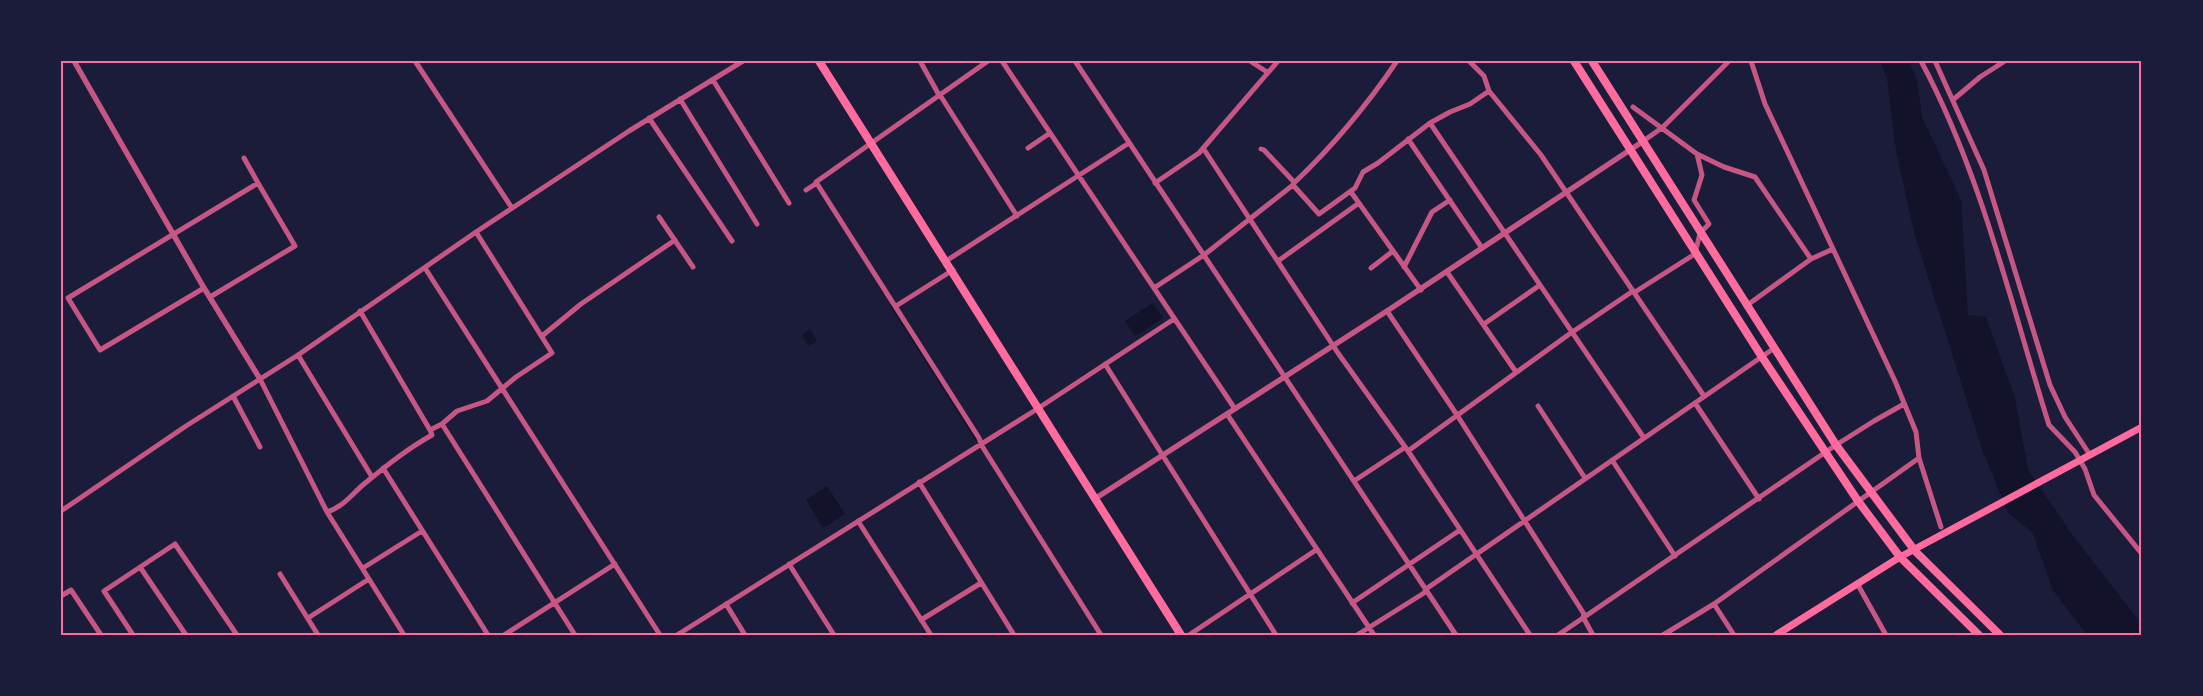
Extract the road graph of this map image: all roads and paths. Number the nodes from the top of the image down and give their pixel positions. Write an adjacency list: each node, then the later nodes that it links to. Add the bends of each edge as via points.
1 (74, 61): 60 (street)
2 (415, 61): 52 (street)
3 (744, 61): 21 (street)
4 (819, 61): 32 (main road)
5 (920, 61): 23 (street)
6 (988, 61): 23 (street)
7 (1002, 61): 30 (street)
8 (1075, 61): 34 (street)
9 (1250, 61): 20 (street)
10 (1278, 61): 20 (street)
11 (1398, 61): 45 (street, via 1358,114)
12 (1469, 61): 22 (street, via 1484,76)
13 (1574, 61): 38 (main road)
14 (1592, 61): 33 (main road)
15 (1729, 61): 29 (street)
16 (1751, 61): 64 (street, via 1766,104)
17 (1921, 61): 141 (street, via 1973,180 2048,425 2075,452 2094,496)
18 (1935, 61): 25 (street)
19 (2005, 61): 25 (street)
20 (1267, 72): 36 (street)
21 (713, 80): 24 (street); 50 (street)
22 (1489, 90): 28 (street, via 1470,104); 48 (street)
23 (940, 95): 32 (street); 53 (street)
24 (680, 99): 27 (street); 56 (street)
25 (1954, 100): 119 (street, via 1984,170 2050,385)
26 (1634, 107): 29 (street)
27 (649, 118): 52 (street); 62 (street)
28 (1430, 123): 31 (street); 58 (street)
29 (1662, 128): 33 (street); 39 (street)
30 (1050, 133): 35 (street); 41 (street)
31 (1408, 139): 47 (street, via 1363,172); 49 (street)
32 (871, 142): 43 (street); 69 (main road)
33 (1642, 142): 38 (street); 59 (main road)
34 (1129, 143): 41 (street); 44 (street)
35 (1028, 148)
36 (1203, 148): 44 (street); 55 (street)
37 (1261, 149): 45 (street)
38 (1630, 150): 48 (street); 66 (main road)
39 (1697, 154): 59 (street, via 1702,175 1694,200 1709,224); 68 (street, via 1724,167 1755,176)
40 (244, 158): 42 (street)
41 (1078, 176): 53 (street); 79 (street)
42 (258, 182): 60 (street); 82 (street, via 295,246)
43 (817, 183): 46 (street); 83 (street)
44 (1155, 183): 67 (street)
45 (1294, 184): 47 (street, via 1319,214); 55 (street)
46 (806, 190)
47 (1350, 192): 51 (street)
48 (1566, 192): 58 (street); 81 (street)
49 (1450, 200): 63 (street); 71 (street, via 1432,212)
50 (789, 203)
51 (1359, 203): 65 (street); 70 (street)
52 (512, 208): 57 (street)
53 (1016, 216): 69 (street)
54 (659, 217): 61 (street)
55 (1251, 220): 67 (street); 70 (street)
56 (757, 224)
57 (476, 232): 72 (street); 90 (street)
58 (1505, 233): 63 (street); 77 (street)
59 (1700, 233): 66 (street); 84 (main road)
60 (173, 234): 78 (street); 78 (street, via 68,298 100,350)
61 (675, 240): 73 (street); 90 (street, via 581,304)
62 (732, 241)
63 (1482, 248): 76 (street)
64 (1833, 249): 68 (street); 103 (street)
65 (1393, 251): 71 (street); 74 (street)
66 (1695, 254): 81 (street); 94 (main road)
67 (1204, 255): 79 (street); 97 (street)
68 (1811, 259): 84 (street)
69 (946, 260): 75 (main road)
70 (1278, 261): 91 (street)
71 (1404, 266): 80 (street)
72 (425, 268): 85 (street); 99 (street)
73 (693, 268)
74 (1371, 268)
75 (952, 270): 83 (street); 105 (main road)
76 (1447, 272): 80 (street); 88 (street)
77 (1540, 285): 88 (street); 89 (street)
78 (204, 288): 82 (street)
79 (1154, 288): 87 (street)
80 (1420, 290): 86 (street)
81 (1634, 292): 89 (street); 101 (street)
82 (210, 297): 98 (street)
83 (896, 306): 113 (street)
84 (1746, 306): 92 (main road)
85 (360, 311): 93 (street); 111 (street)
86 (1388, 312): 91 (street); 108 (street)
87 (1174, 319): 95 (street); 106 (street)
88 (1484, 324): 96 (street)
89 (1573, 332): 96 (street); 112 (street)
90 (542, 336): 99 (street, via 552,353)
91 (1334, 345): 97 (street); 116 (street)
92 (1774, 349): 94 (street); 114 (main road)
93 (298, 354): 98 (street); 123 (street)
94 (1762, 357): 101 (street); 117 (main road)
95 (1105, 364): 105 (street); 118 (street)
96 (1516, 372): 108 (street)
97 (1285, 377): 106 (street); 125 (street)
98 (260, 379): 100 (street); 132 (street)
99 (502, 388): 109 (street, via 488,400 457,411); 144 (street)
100 (233, 396): 115 (street); 131 (street)
101 (1704, 396): 102 (street)
102 (1695, 403): 112 (street); 129 (street)
103 (1904, 404): 114 (street); 120 (street, via 1916,432)
104 (1538, 406): 124 (street)
105 (1038, 408): 113 (street); 128 (main road)
106 (1235, 409): 107 (street)
107 (1227, 414): 118 (street); 138 (street)
108 (1457, 415): 116 (street); 133 (street)
109 (442, 424): 111 (street); 156 (street)
110 (2142, 427): 119 (main road)
111 (430, 430): 122 (street, via 432,435 406,449)
112 (1644, 438): 121 (street)
113 (981, 443): 126 (street); 179 (street)
114 (1836, 446): 117 (street); 127 (main road)
115 (260, 447)
116 (1406, 449): 125 (street); 136 (street)
117 (1826, 454): 129 (street); 130 (main road)
118 (1163, 455): 128 (street); 154 (street)
119 (2089, 455): 139 (main road)
120 (1918, 458): 127 (street); 135 (street)
121 (1612, 460): 124 (street); 142 (street)
122 (383, 468): 123 (street); 137 (street)
123 (372, 477): 132 (street, via 339,508)
124 (1585, 478): 133 (street)
125 (1354, 480): 146 (street)
126 (919, 482): 134 (street); 151 (street)
127 (1870, 493): 130 (street); 139 (main road)
128 (1096, 498): 180 (main road)
129 (1759, 499): 142 (street)
130 (1858, 501): 143 (main road); 159 (street)
131 (61, 511)
132 (327, 512): 148 (street)
133 (1524, 520): 140 (street); 160 (street)
134 (858, 521): 145 (street); 162 (street)
135 (1941, 527)
136 (1460, 530): 140 (street); 146 (street)
137 (422, 531): 148 (street); 170 (street)
138 (1316, 550): 154 (street); 157 (street)
139 (1915, 550): 143 (main road); 194 (main road)
140 (1476, 553): 153 (street); 186 (street)
141 (2142, 554)
142 (1675, 556): 160 (street)
143 (1900, 557): 152 (main road); 193 (main road)
144 (615, 564): 156 (street); 173 (street)
145 (789, 564): 158 (street); 176 (street)
146 (1409, 564): 153 (street); 157 (street)
147 (140, 567): 165 (street, via 104,591); 166 (street); 167 (street, via 176,544)
148 (363, 568): 150 (street)
149 (280, 574): 161 (street)
150 (369, 578): 161 (street); 169 (street)
151 (981, 583): 162 (street); 178 (street)
152 (1858, 585): 191 (main road); 192 (street)
153 (1426, 589): 163 (street); 185 (street)
154 (1251, 595): 181 (street); 182 (street)
155 (61, 596): 164 (street, via 70,590)
156 (554, 602): 171 (street); 172 (street)
157 (1352, 603): 163 (street)
158 (726, 604): 174 (street); 175 (street)
159 (1714, 604): 189 (street); 190 (street)
160 (1584, 617): 187 (street); 188 (street)
161 (308, 618): 168 (street)
162 (921, 620): 177 (street)
163 (1369, 627): 183 (street); 184 (street)
164 (101, 635)
165 (133, 635)
166 (186, 635)
167 (237, 635)
168 (318, 635)
169 (404, 635)
170 (488, 635)
171 (504, 635)
172 (575, 635)
173 (660, 635)
174 (677, 635)
175 (745, 635)
176 (834, 635)
177 (931, 635)
178 (1014, 635)
179 (1100, 635)
180 (1181, 635)
181 (1189, 635)
182 (1276, 635)
183 (1357, 635)
184 (1374, 635)
185 (1456, 635)
186 (1530, 635)
187 (1558, 635)
188 (1593, 635)
189 (1663, 635)
190 (1734, 635)
191 (1776, 635)
192 (1886, 635)
193 (1980, 635)
194 (2000, 635)

